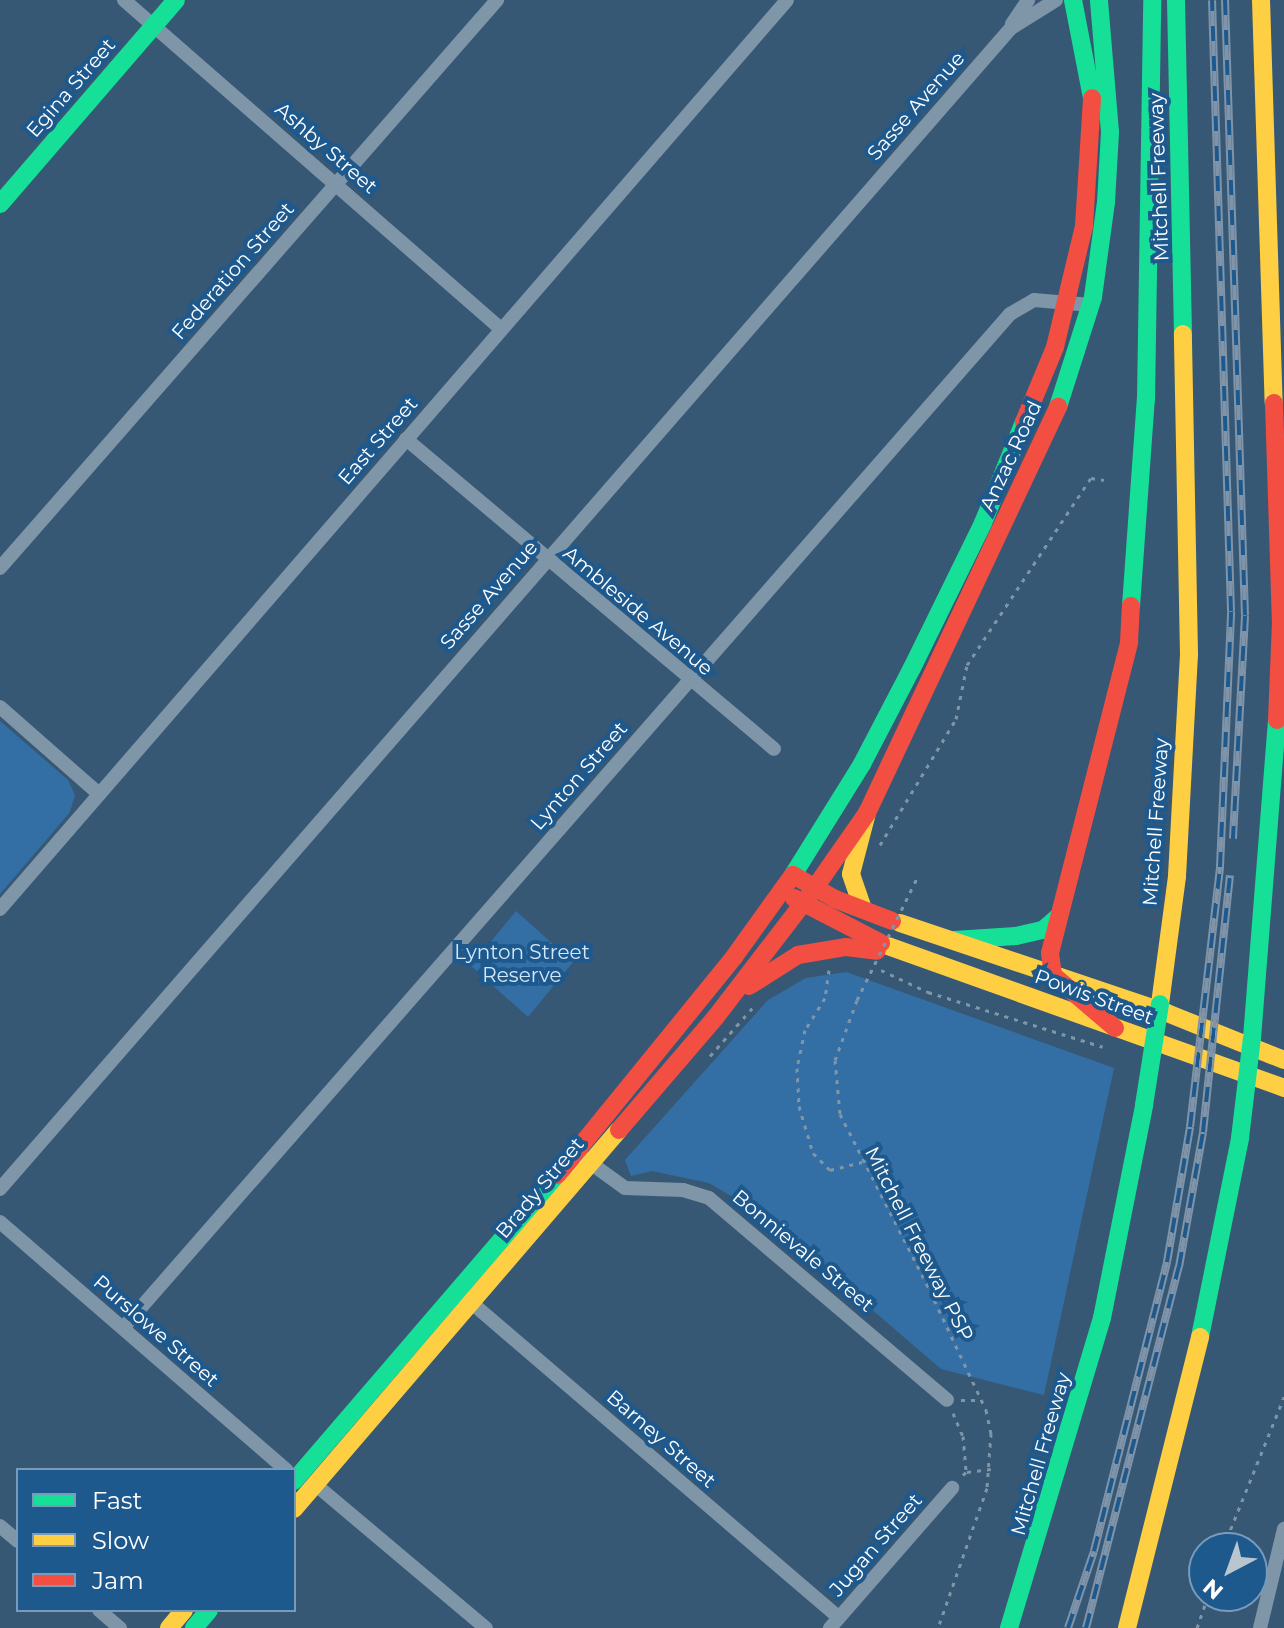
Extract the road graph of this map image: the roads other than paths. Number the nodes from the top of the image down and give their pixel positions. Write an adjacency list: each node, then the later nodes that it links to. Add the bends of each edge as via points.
1 (124, 0): 13 (street, Ashby Street)
2 (176, 0): 13 (main road, Egina Street)
3 (497, 0): 16 (street, Federation Street)
4 (787, 0): 21 (street, East Street)
5 (1028, 0): 14 (street, Sasse Avenue)
6 (1056, 0): 14 (street, Sasse Avenue)
7 (1074, 0): 8 (main road); 19 (main road, Anzac Road, via 1091,79 1093,128 1084,226)
8 (1090, 0)
9 (1099, 0): 20 (main road, Anzac Road, via 1110,132)
10 (1152, 0): 35 (main road, via 1146,399 1129,642)
11 (1176, 0): 66 (main road, Mitchell Freeway, bridge, via 1189,654 1167,962 1102,1318)
12 (1261, 0): 15 (main road)
13 (153, 26): 16 (street, Ashby Street); 18 (main road, Egina Street)
14 (1011, 28): 23 (street, Sasse Avenue)
15 (1264, 100): 17 (main road); 67 (main road, bridge, via 1281,621 1274,806 1258,993 1240,1138 1185,1412)
16 (337, 183): 21 (street, Ashby Street); 24 (street, Federation Street)
17 (1284, 197)
18 (0, 204)
19 (1067, 304): 20 (street, Lynton Street); 25 (street, Lynton Street, via 1034,300 1010,314); 30 (main road, Anzac Road, via 1055,347 983,523 862,764)
20 (1091, 305): 29 (main road, Anzac Road, via 1058,408)
21 (501, 329): 22 (street, East Street)
22 (406, 439): 23 (street, Ambleside Avenue); 28 (street, East Street)
23 (546, 559): 25 (street, Ambleside Avenue); 45 (street, Sasse Avenue)
24 (0, 568)
25 (689, 681): 27 (street, Ambleside Avenue); 48 (street, Lynton Street)
26 (0, 707): 28 (street)
27 (774, 749)
28 (99, 794): 33 (street, East Street)
29 (867, 813): 31 (main road, Anzac Road); 34 (main road, via 851,874)
30 (788, 882): 31 (main road, Powis Street); 32 (main road, Powis Street); 43 (main road, Brady Street)
31 (814, 889): 32 (main road, Brady Street); 34 (main road, Powis Street)
32 (803, 906): 37 (main road, Powis Street); 39 (main road, Brady Street)
33 (0, 909)
34 (863, 909): 36 (main road, Powis Street)
35 (1058, 917): 36 (main road, via 1043,930 1016,936); 38 (main road, via 1050,953)
36 (954, 940): 38 (main road, Powis Street)
37 (882, 952): 39 (main road, via 822,949 760,975); 40 (main road, Powis Street, via 914,956)
38 (1053, 975): 40 (main road); 41 (main road, Powis Street)
39 (726, 1003): 44 (main road, Brady Street)
40 (1115, 1028): 42 (main road, Powis Street)
41 (1284, 1060)
42 (1284, 1088)
43 (575, 1149): 44 (street, Bonnievale Street); 47 (main road, Brady Street)
44 (590, 1164): 47 (main road, Brady Street); 49 (street, Bonnievale Street, via 625,1188 683,1190 709,1198)
45 (0, 1189)
46 (0, 1222): 48 (street, Purslowe Street)
47 (465, 1296): 51 (main road, Brady Street); 52 (main road, Brady Street); 61 (street, Barney Street)
48 (123, 1328): 50 (street, Purslowe Street)
49 (947, 1400)
50 (282, 1468)
51 (296, 1473)
52 (316, 1485): 54 (main road, Brady Street); 65 (street)
53 (952, 1488): 61 (street, Jugan Street)
54 (296, 1507)
55 (0, 1526): 57 (street)
56 (1284, 1529): 68 (street)
57 (16, 1539)
58 (101, 1612): 62 (street)
59 (182, 1612): 63 (main road)
60 (207, 1612): 64 (main road)
61 (835, 1623)
62 (120, 1628)
63 (169, 1628)
64 (194, 1628)
65 (486, 1628)
66 (1009, 1628)
67 (1127, 1628)
68 (1260, 1628)

